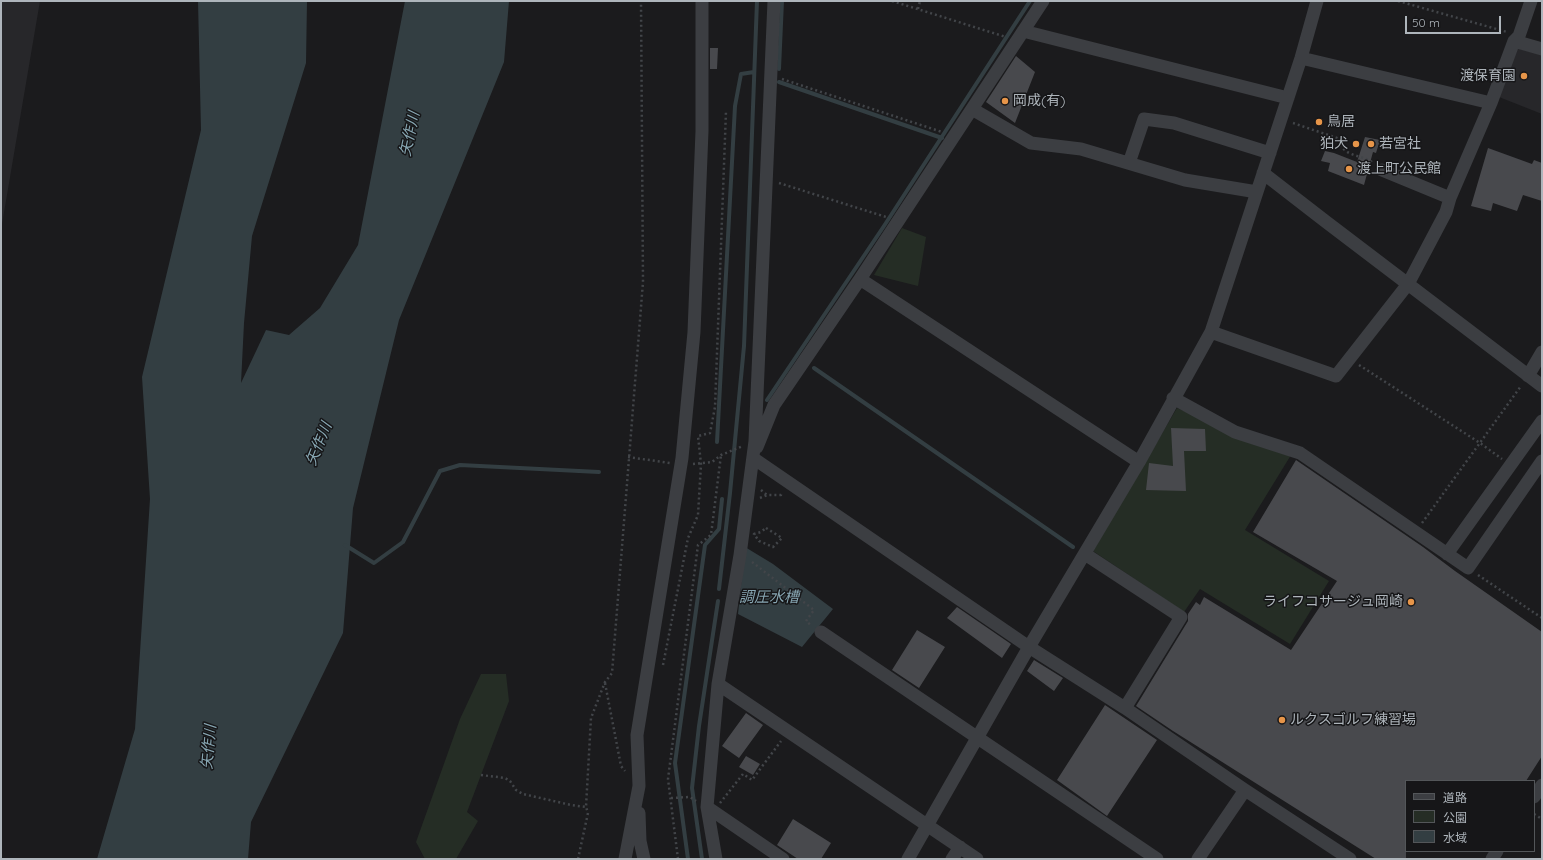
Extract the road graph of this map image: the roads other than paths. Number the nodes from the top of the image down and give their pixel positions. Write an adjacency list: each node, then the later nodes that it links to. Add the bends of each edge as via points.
1 (702, 1): 39 (street, via 702,131 694,332 682,464 637,735)
2 (774, 1): 27 (street)
3 (1043, 1): 6 (street)
4 (1317, 1): 9 (street)
5 (1531, 1): 7 (street)
6 (1020, 36): 10 (street); 12 (street)
7 (1516, 39): 8 (street); 11 (street)
8 (1542, 49)
9 (1301, 58): 10 (street); 11 (street)
10 (1288, 98): 13 (street)
11 (1491, 103): 18 (street)
12 (972, 109): 14 (street, via 1031,143 1081,149); 19 (street)
13 (1270, 153): 14 (street, via 1174,123 1144,119); 16 (street)
14 (1129, 163): 17 (street, via 1185,180)
15 (1382, 170): 18 (street)
16 (1263, 173): 17 (street); 20 (street)
17 (1257, 192): 21 (street)
18 (1450, 198): 20 (street, via 1446,212)
19 (860, 278): 27 (street, via 774,405); 29 (street)
20 (1408, 284): 21 (street, via 1336,376); 23 (street)
21 (1211, 332): 25 (street)
22 (1542, 352): 23 (street)
23 (1528, 376): 24 (street)
24 (1542, 386)
25 (1173, 398): 29 (street); 31 (street, via 1235,432 1300,454)
26 (1542, 421): 31 (street)
27 (753, 458): 33 (street); 34 (street)
28 (1542, 461): 31 (street, via 1468,568)
29 (1139, 462): 30 (street)
30 (1085, 554): 33 (street); 35 (street, via 1181,617)
31 (1447, 554)
32 (821, 632): 36 (street)
33 (1029, 647): 35 (street); 36 (street)
34 (718, 684): 41 (street); 42 (street)
35 (1125, 708): 38 (street)
36 (978, 737): 42 (street); 51 (street)
37 (1542, 785): 40 (street)
38 (1245, 790): 52 (street); 53 (street)
39 (638, 791): 44 (street); 45 (street, via 640,841)
40 (1535, 796)
41 (710, 809): 46 (street); 47 (street)
42 (927, 825): 43 (street); 48 (street)
43 (960, 847): 49 (street); 50 (street)
44 (625, 859)
45 (644, 859)
46 (716, 859)
47 (783, 859)
48 (908, 859)
49 (952, 859)
50 (977, 859)
51 (1157, 859)
52 (1198, 859)
53 (1350, 859)

